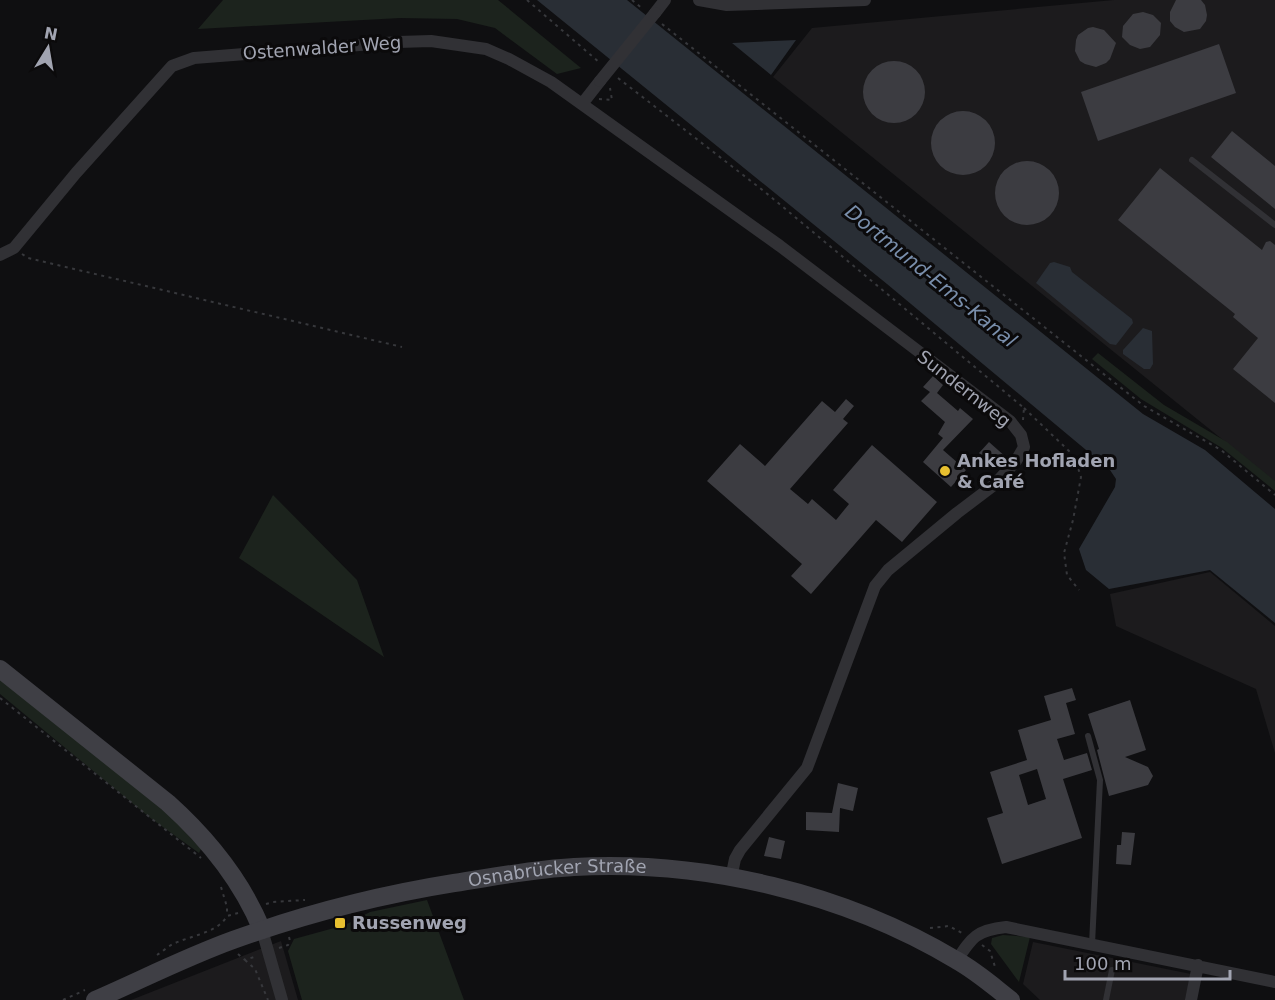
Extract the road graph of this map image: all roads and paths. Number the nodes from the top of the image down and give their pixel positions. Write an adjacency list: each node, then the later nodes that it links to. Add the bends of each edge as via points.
1 (527, 0): 7 (path)
2 (632, 0): 6 (path)
3 (665, 0): 6 (street)
4 (699, 0): 5 (street, via 727,5)
5 (865, 0)
6 (652, 15): 11 (street, bridge); 18 (path, via 1144,406 1221,450)
7 (606, 68)
8 (615, 76): 16 (path, via 765,192)
9 (598, 99): 10 (path)
10 (612, 100)
11 (582, 104): 14 (street, Ostenwalder Weg, via 509,59 459,44 398,42 194,58 172,66); 17 (street, Sundernweg, via 780,246 1010,421)
12 (1192, 160): 13 (lane)
13 (1275, 225)
14 (5, 252): 15 (path)
15 (402, 347)
16 (1024, 408): 17 (path); 19 (path, via 1069,451 1081,477 1064,553 1067,574)
17 (1021, 435): 24 (street, Sundernweg, via 1024,447 994,485 888,570 875,586 807,768 740,850)
18 (1275, 495)
19 (1079, 590)
20 (0, 669): 27 (main road, via 194,826 239,883)
21 (0, 698): 23 (path)
22 (1088, 736): 29 (lane, via 1100,780)
23 (204, 862)
24 (731, 878): 27 (main road, Osnabrücker Straße, via 639,867 534,871 376,897); 31 (main road, Osnabrücker Straße, via 845,907 907,933)
25 (219, 879): 26 (path)
26 (227, 916)
27 (262, 930): 36 (main road, Osnabrücker Straße); 38 (street)
28 (971, 938): 29 (street, via 988,928 1006,927); 31 (street); 34 (path, via 990,951)
29 (1092, 944): 32 (street)
30 (245, 960): 37 (path, via 255,969)
31 (957, 960): 39 (main road, Osnabrücker Straße)
32 (1198, 965): 35 (street); 41 (street)
33 (1112, 970): 40 (lane)
34 (999, 975)
35 (1275, 982)
36 (95, 1000)
37 (268, 1000)
38 (282, 1000)
39 (1011, 1000)
40 (1106, 1000)
41 (1191, 1000)

